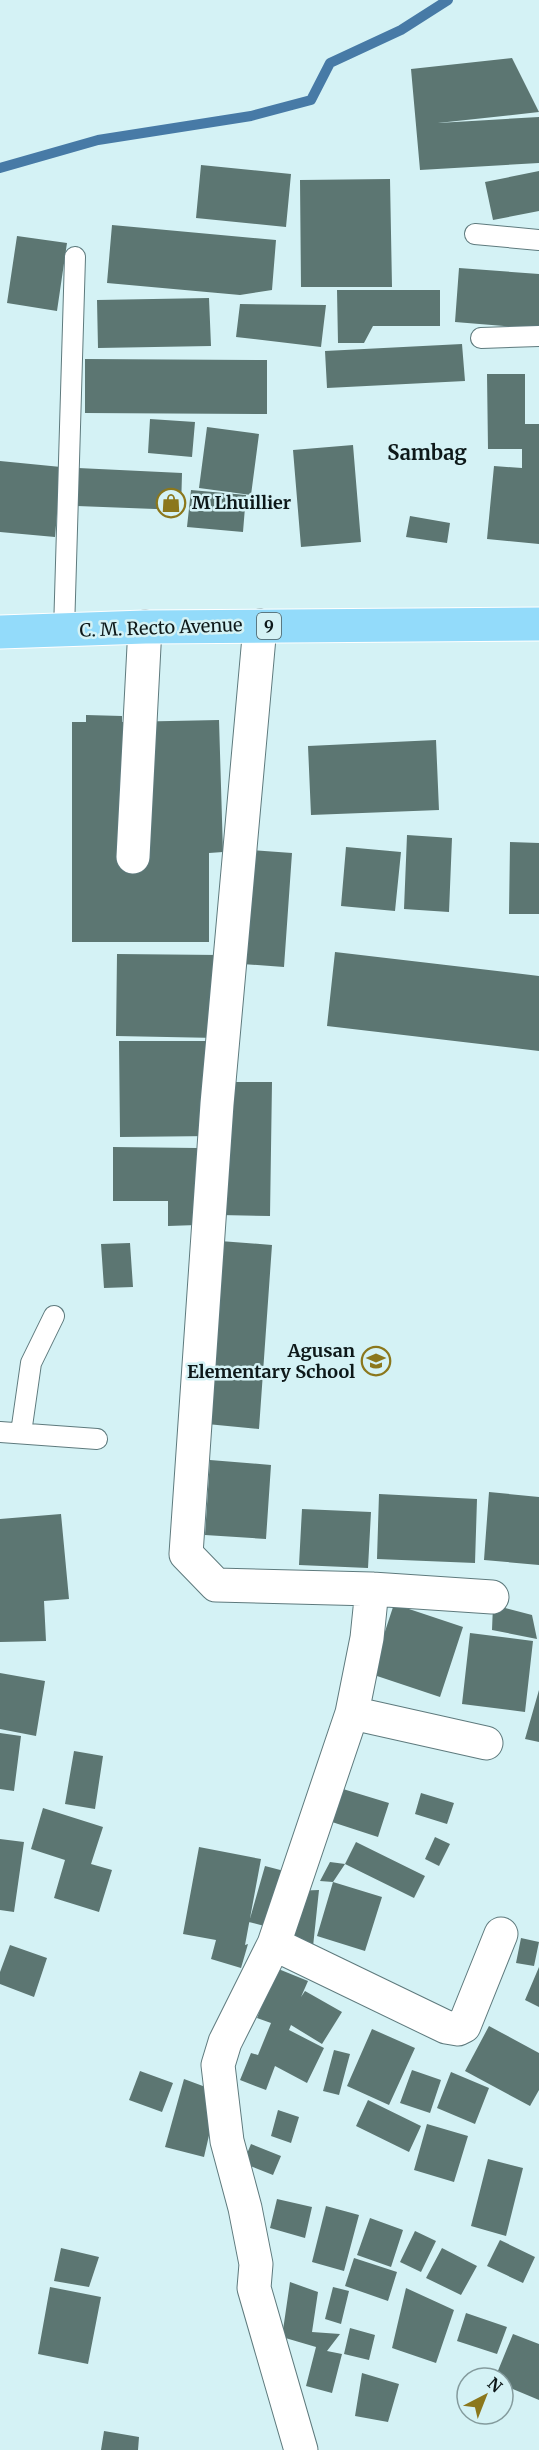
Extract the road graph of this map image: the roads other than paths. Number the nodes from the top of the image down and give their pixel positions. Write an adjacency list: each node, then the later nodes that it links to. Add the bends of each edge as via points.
1 (475, 234): 2 (lane)
2 (539, 240)
3 (75, 256): 9 (lane)
4 (539, 336): 5 (lane)
5 (481, 338)
6 (539, 624): 7 (highway, C. M. Recto Avenue / 9)
7 (260, 626): 8 (highway, C. M. Recto Avenue / 9); 16 (street, via 217,1104 186,1554 216,1585)
8 (145, 627): 9 (highway, C. M. Recto Avenue / 9); 11 (street)
9 (64, 631): 10 (highway, C. M. Recto Avenue / 9)
10 (0, 632)
11 (133, 857)
12 (54, 1316): 14 (lane, via 31,1363)
13 (0, 1432): 14 (lane)
14 (21, 1433): 15 (lane)
15 (97, 1439)
16 (372, 1589): 17 (street); 18 (street)
17 (492, 1597)
18 (352, 1713): 19 (street); 21 (street)
19 (486, 1743)
20 (501, 1934): 21 (street, via 464,2026 458,2029 446,2027)
21 (274, 1944): 22 (street, via 225,2042 218,2065 227,2141 256,2264 254,2288)
22 (300, 2450)

